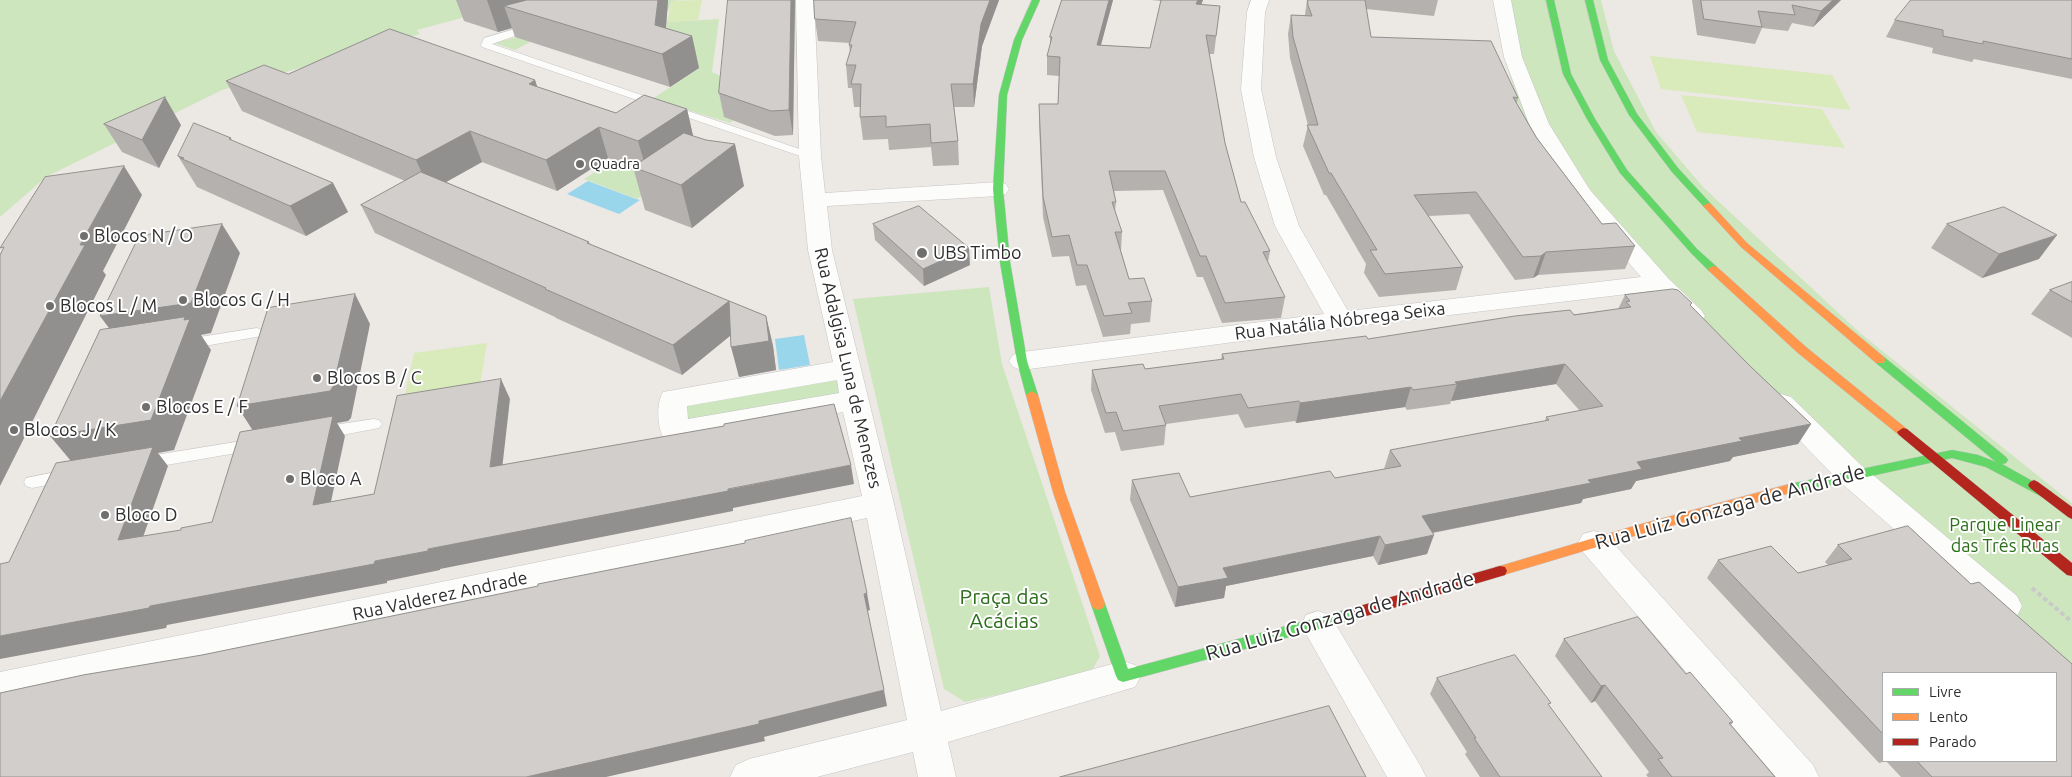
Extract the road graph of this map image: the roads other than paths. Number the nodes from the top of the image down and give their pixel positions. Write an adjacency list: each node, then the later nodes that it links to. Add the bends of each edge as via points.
1 (805, 0): 8 (street, Rua Adalgisa Luna de Menezes)
2 (1036, 0): 9 (main road, via 1018,40 1003,95)
3 (1260, 0): 12 (street, via 1256,12 1251,89 1265,157 1287,226)
4 (1502, 0): 11 (street, via 1513,57 1539,124 1581,192)
5 (1550, 0): 23 (main road, via 1566,74 1623,171 1694,252 1802,350)
6 (1589, 0): 28 (main road, via 1604,60 1633,115 1675,170 1744,245 1821,312)
7 (541, 25): 8 (lane, via 488,40 486,46)
8 (810, 156): 10 (street, Rua Adalgisa Luna de Menezes)
9 (998, 189): 10 (street); 16 (main road, via 1005,262)
10 (815, 200): 17 (street, Rua Adalgisa Luna de Menezes, via 820,250)
11 (1659, 283): 12 (street, Rua Natália Nóbrega Seixa); 13 (street)
12 (1340, 320): 16 (street, Rua Natália Nóbrega Seixa)
13 (1709, 332)
14 (257, 333): 15 (lane)
15 (172, 346)
16 (1022, 361): 35 (main road, via 1060,492)
17 (847, 369): 19 (street, Rua Adalgisa Luna de Menezes); 19 (street, via 673,399 674,432)
18 (1766, 389): 25 (street)
19 (855, 400): 29 (street, Rua Adalgisa Luna de Menezes)
20 (374, 424): 21 (lane)
21 (306, 436)
22 (267, 442): 24 (lane)
23 (1932, 457): 25 (main road, Rua Luiz Gonzaga de Andrade); 28 (main road, Rua Luiz Gonzaga de Andrade, via 1952,454 1976,457); 32 (main road)
24 (125, 466)
25 (1850, 473): 31 (main road, Rua Luiz Gonzaga de Andrade); 34 (street)
26 (78, 474): 27 (lane)
27 (32, 482)
28 (2048, 495): 30 (main road)
29 (879, 504): 36 (street, Rua Valderez Andrade); 37 (street, Rua Adalgisa Luna de Menezes)
30 (2072, 514)
31 (1594, 543): 33 (main road, Rua Luiz Gonzaga de Andrade); 41 (street)
32 (2072, 571)
33 (1318, 625): 35 (main road, Rua Luiz Gonzaga de Andrade); 40 (street)
34 (2028, 626)
35 (1123, 676): 37 (street, Rua Luiz Gonzaga de Andrade)
36 (0, 688)
37 (926, 732): 38 (street, Rua Luiz Gonzaga de Andrade); 39 (street, Rua Adalgisa Luna de Menezes)
38 (749, 777)
39 (937, 777)
40 (1407, 777)
41 (1800, 777)

